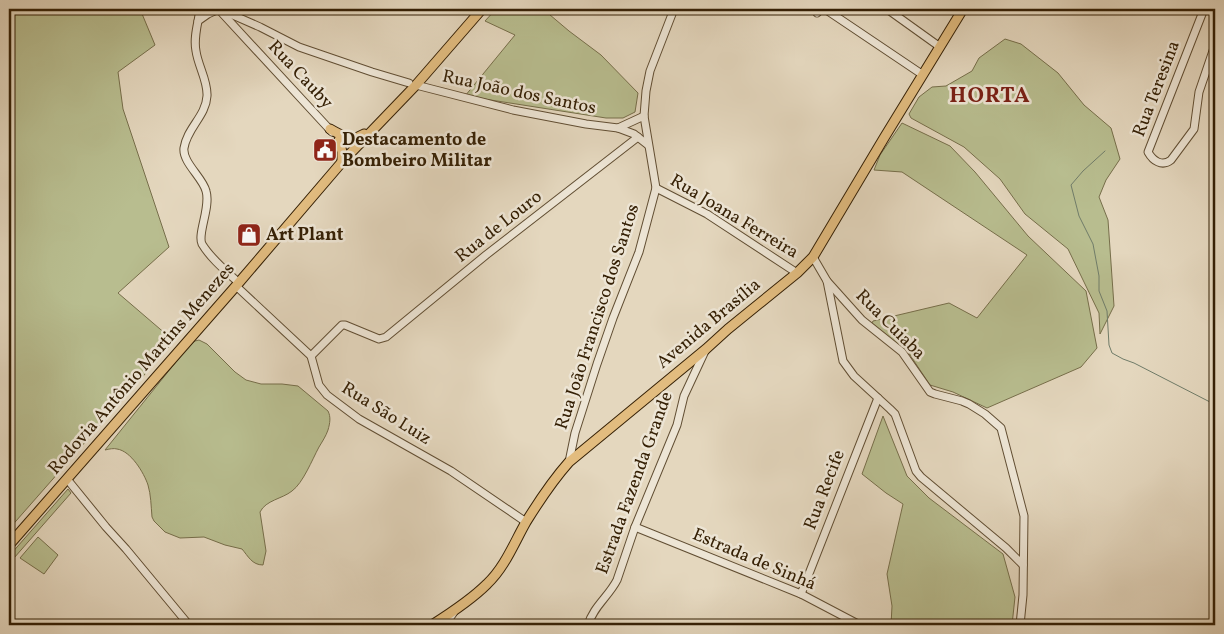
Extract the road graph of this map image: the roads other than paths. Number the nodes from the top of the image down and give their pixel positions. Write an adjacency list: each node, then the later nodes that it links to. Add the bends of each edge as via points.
1 (200, 9): 10 (street)
2 (219, 9): 10 (street); 14 (street, Rua João dos Santos, via 299,47); 17 (street, Rua Cauby)
3 (475, 9): 14 (main road, Rodovia Antônio Martins Menezes)
4 (482, 9): 14 (main road, Rodovia Antônio Martins Menezes)
5 (674, 9): 15 (street, Rua João Francisco dos Santos, via 647,80)
6 (826, 9): 13 (street)
7 (887, 9): 12 (street)
8 (963, 9): 12 (main road, Avenida Brasília)
9 (1204, 9): 11 (street, Rua Teresina, via 1148,152 1158,162 1166,163 1174,156 1193,130 1199,92)
10 (198, 21): 28 (street, via 195,46 207,92 206,102 185,143 184,153 207,192 201,242)
11 (1215, 45)
12 (940, 48): 13 (main road, Avenida Brasília)
13 (923, 75): 25 (main road, Avenida Brasília)
14 (413, 84): 16 (street, Rua João dos Santos, via 512,110); 18 (main road, Rodovia Antônio Martins Menezes); 22 (main road, Rodovia Antônio Martins Menezes)
15 (644, 116): 16 (street, Rua João dos Santos); 21 (street, Rua João Francisco dos Santos)
16 (618, 128): 19 (street)
17 (330, 129): 18 (main road, via 346,138); 20 (street, Rua Cauby)
18 (364, 134): 22 (main road, Rodovia Antônio Martins Menezes)
19 (638, 137): 21 (street); 30 (street, Rua de Louro, via 386,337 379,339 345,325 340,326)
20 (339, 140): 22 (street, Rua Cauby); 23 (main road)
21 (648, 145): 24 (street, Rua João Francisco dos Santos)
22 (354, 149): 23 (main road, Rodovia Antônio Martins Menezes)
23 (342, 162): 28 (main road, Rodovia Antônio Martins Menezes)
24 (656, 188): 26 (street, Rua Joana Ferreira, via 707,214); 32 (street, Rua João Francisco dos Santos, via 639,252 597,364)
25 (813, 256): 26 (main road, Avenida Brasília); 27 (street)
26 (797, 273): 29 (main road, Avenida Brasília)
27 (827, 280): 31 (street, via 843,361); 37 (street, Rua Cuiaba, via 862,320 902,352 930,392 962,401 1002,428 1024,518)
28 (238, 284): 30 (street); 33 (main road, Rodovia Antônio Martins Menezes)
29 (706, 349): 32 (main road, Avenida Brasília); 35 (street, Estrada Fazenda Grande, via 685,392 677,425)
30 (311, 356): 34 (street, Rua São Luiz, via 319,385 327,395 363,421 451,471)
31 (878, 398): 37 (street, via 894,414 918,474); 38 (street, Rua Recife)
32 (568, 462): 34 (main road, Avenida Brasília)
33 (67, 479): 36 (main road, Rodovia Antônio Martins Menezes); 40 (street)
34 (526, 522): 39 (main road, Avenida Brasília, via 506,560 488,583)
35 (635, 528): 38 (street, Estrada de Sinhá); 43 (street, Estrada Fazenda Grande, via 617,580 592,614)
36 (9, 545)
37 (1023, 565): 45 (street, Rua Cuiaba)
38 (801, 594): 44 (street, Estrada de Sinhá)
39 (455, 610): 41 (main road, Avenida Brasília); 42 (street)
40 (188, 625)
41 (432, 625)
42 (445, 625)
43 (588, 625)
44 (860, 625)
45 (1020, 625)

